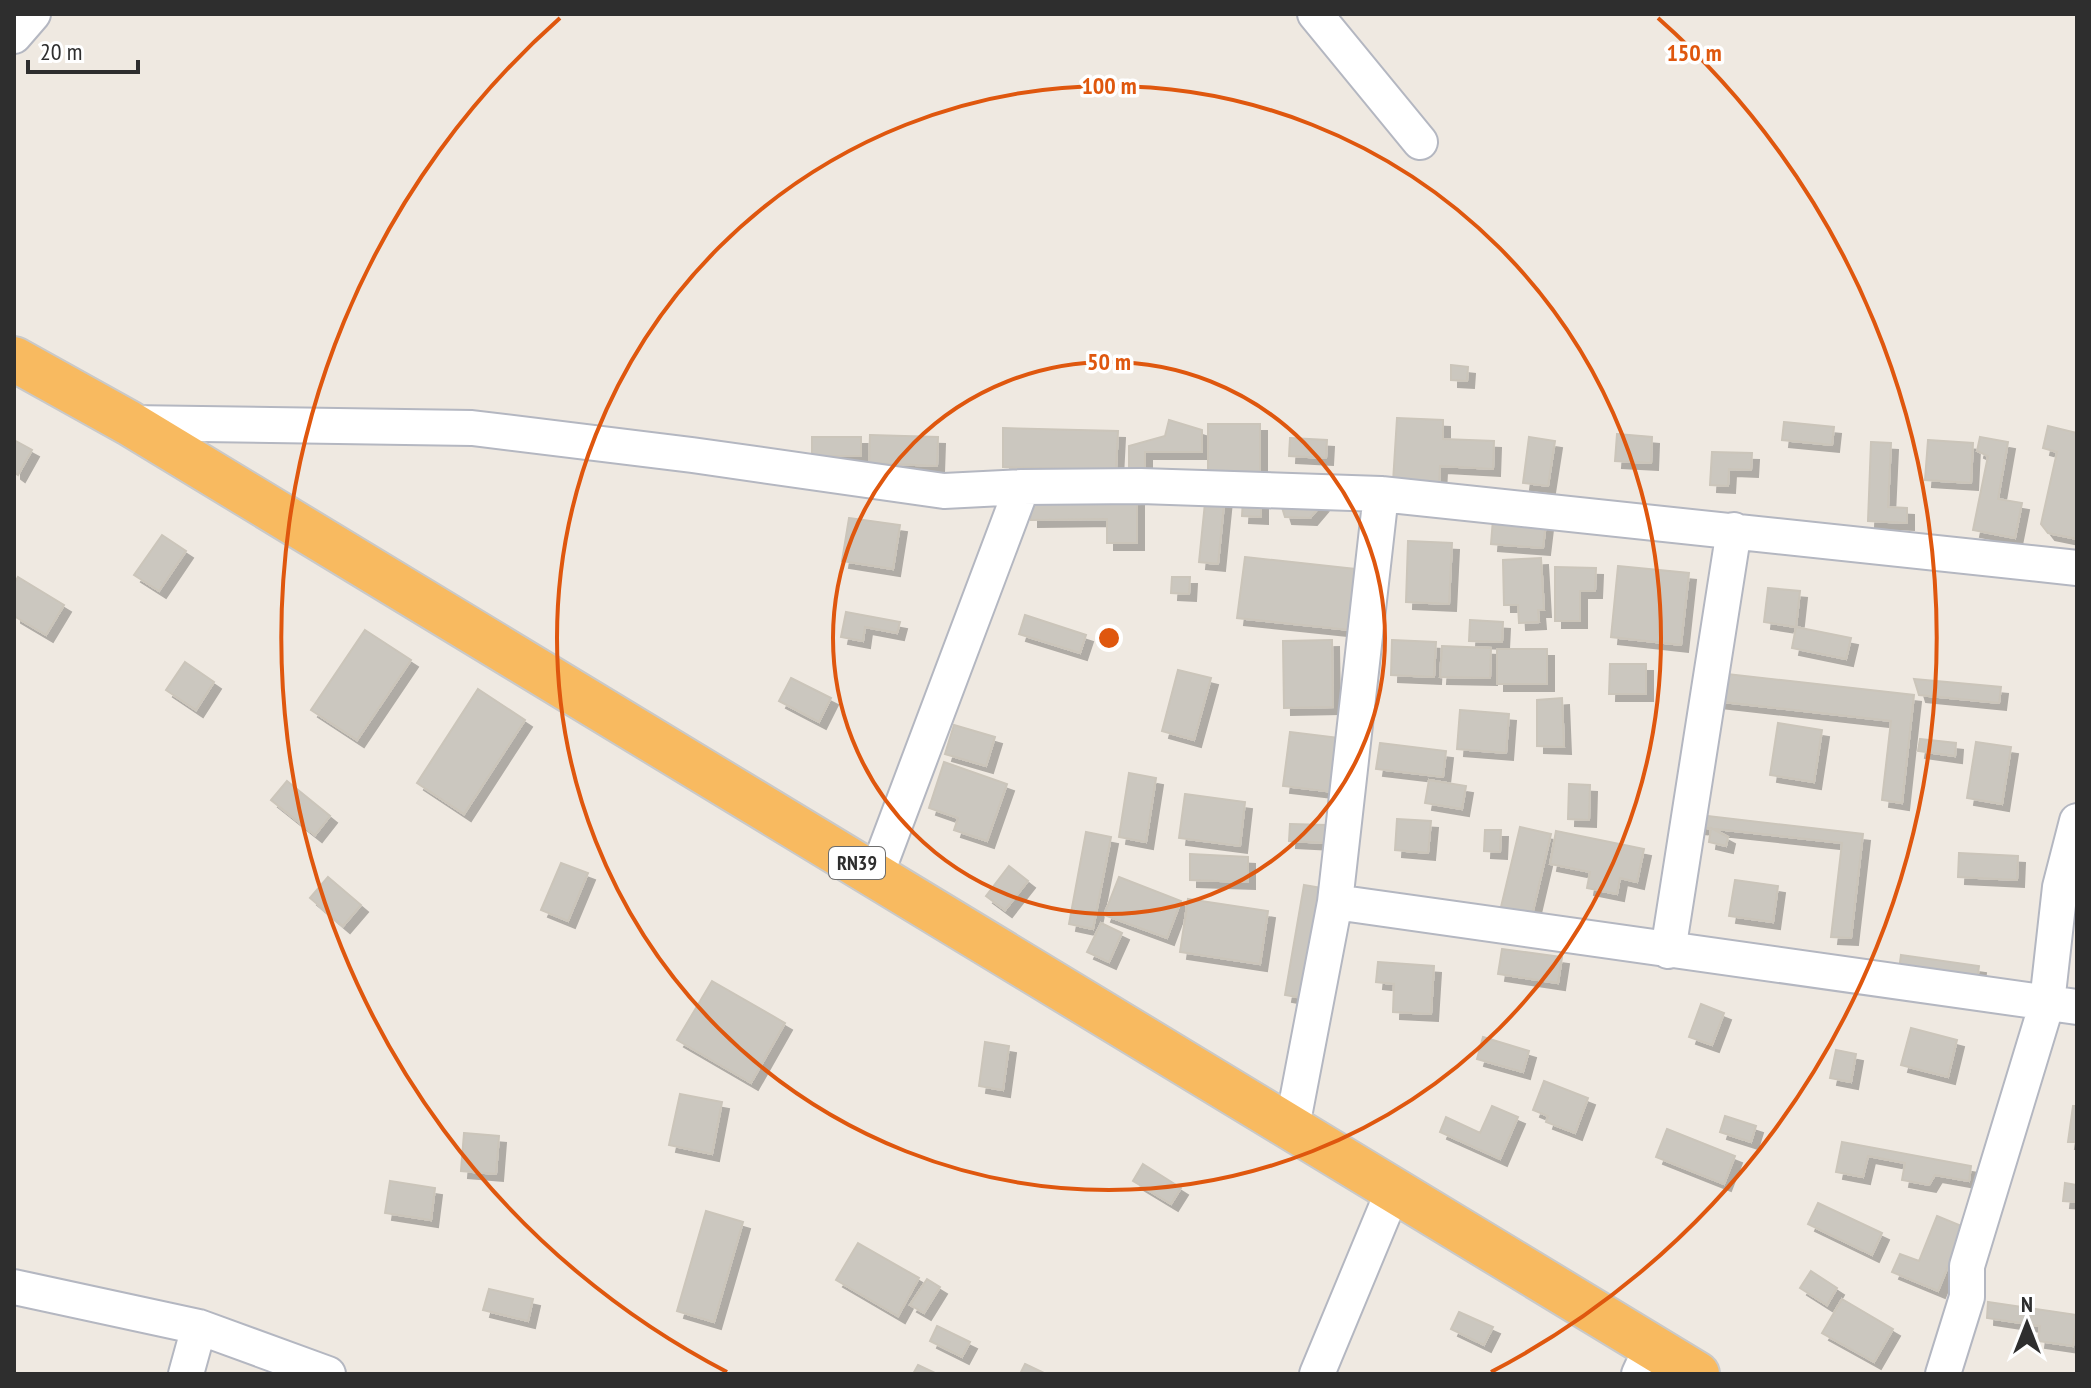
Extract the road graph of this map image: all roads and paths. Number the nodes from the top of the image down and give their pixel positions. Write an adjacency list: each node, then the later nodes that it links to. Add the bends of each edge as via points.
1 (33, 14): 3 (street)
2 (1315, 14): 4 (street)
3 (14, 36)
4 (1420, 142)
5 (14, 359): 6 (highway, RN39)
6 (129, 423): 7 (street, via 472,428 944,491); 12 (highway, RN39)
7 (1022, 487): 8 (street); 12 (street)
8 (1381, 494): 9 (street); 13 (street)
9 (1734, 530): 10 (street); 14 (street)
10 (2077, 568)
11 (2077, 821): 15 (street, via 2060,887)
12 (876, 875): 16 (highway, RN39)
13 (1335, 902): 14 (street); 16 (street)
14 (1668, 951): 15 (street)
15 (2062, 1005): 25 (street, via 1967,1266 1967,1297)
16 (1292, 1127): 17 (highway, RN39)
17 (1393, 1191): 20 (highway, RN39); 23 (street)
18 (14, 1287): 19 (street)
19 (199, 1327): 21 (street); 22 (street)
20 (1645, 1361): 24 (highway, RN39)
21 (186, 1374)
22 (328, 1374)
23 (1317, 1374)
24 (1697, 1374)
25 (1943, 1374)

